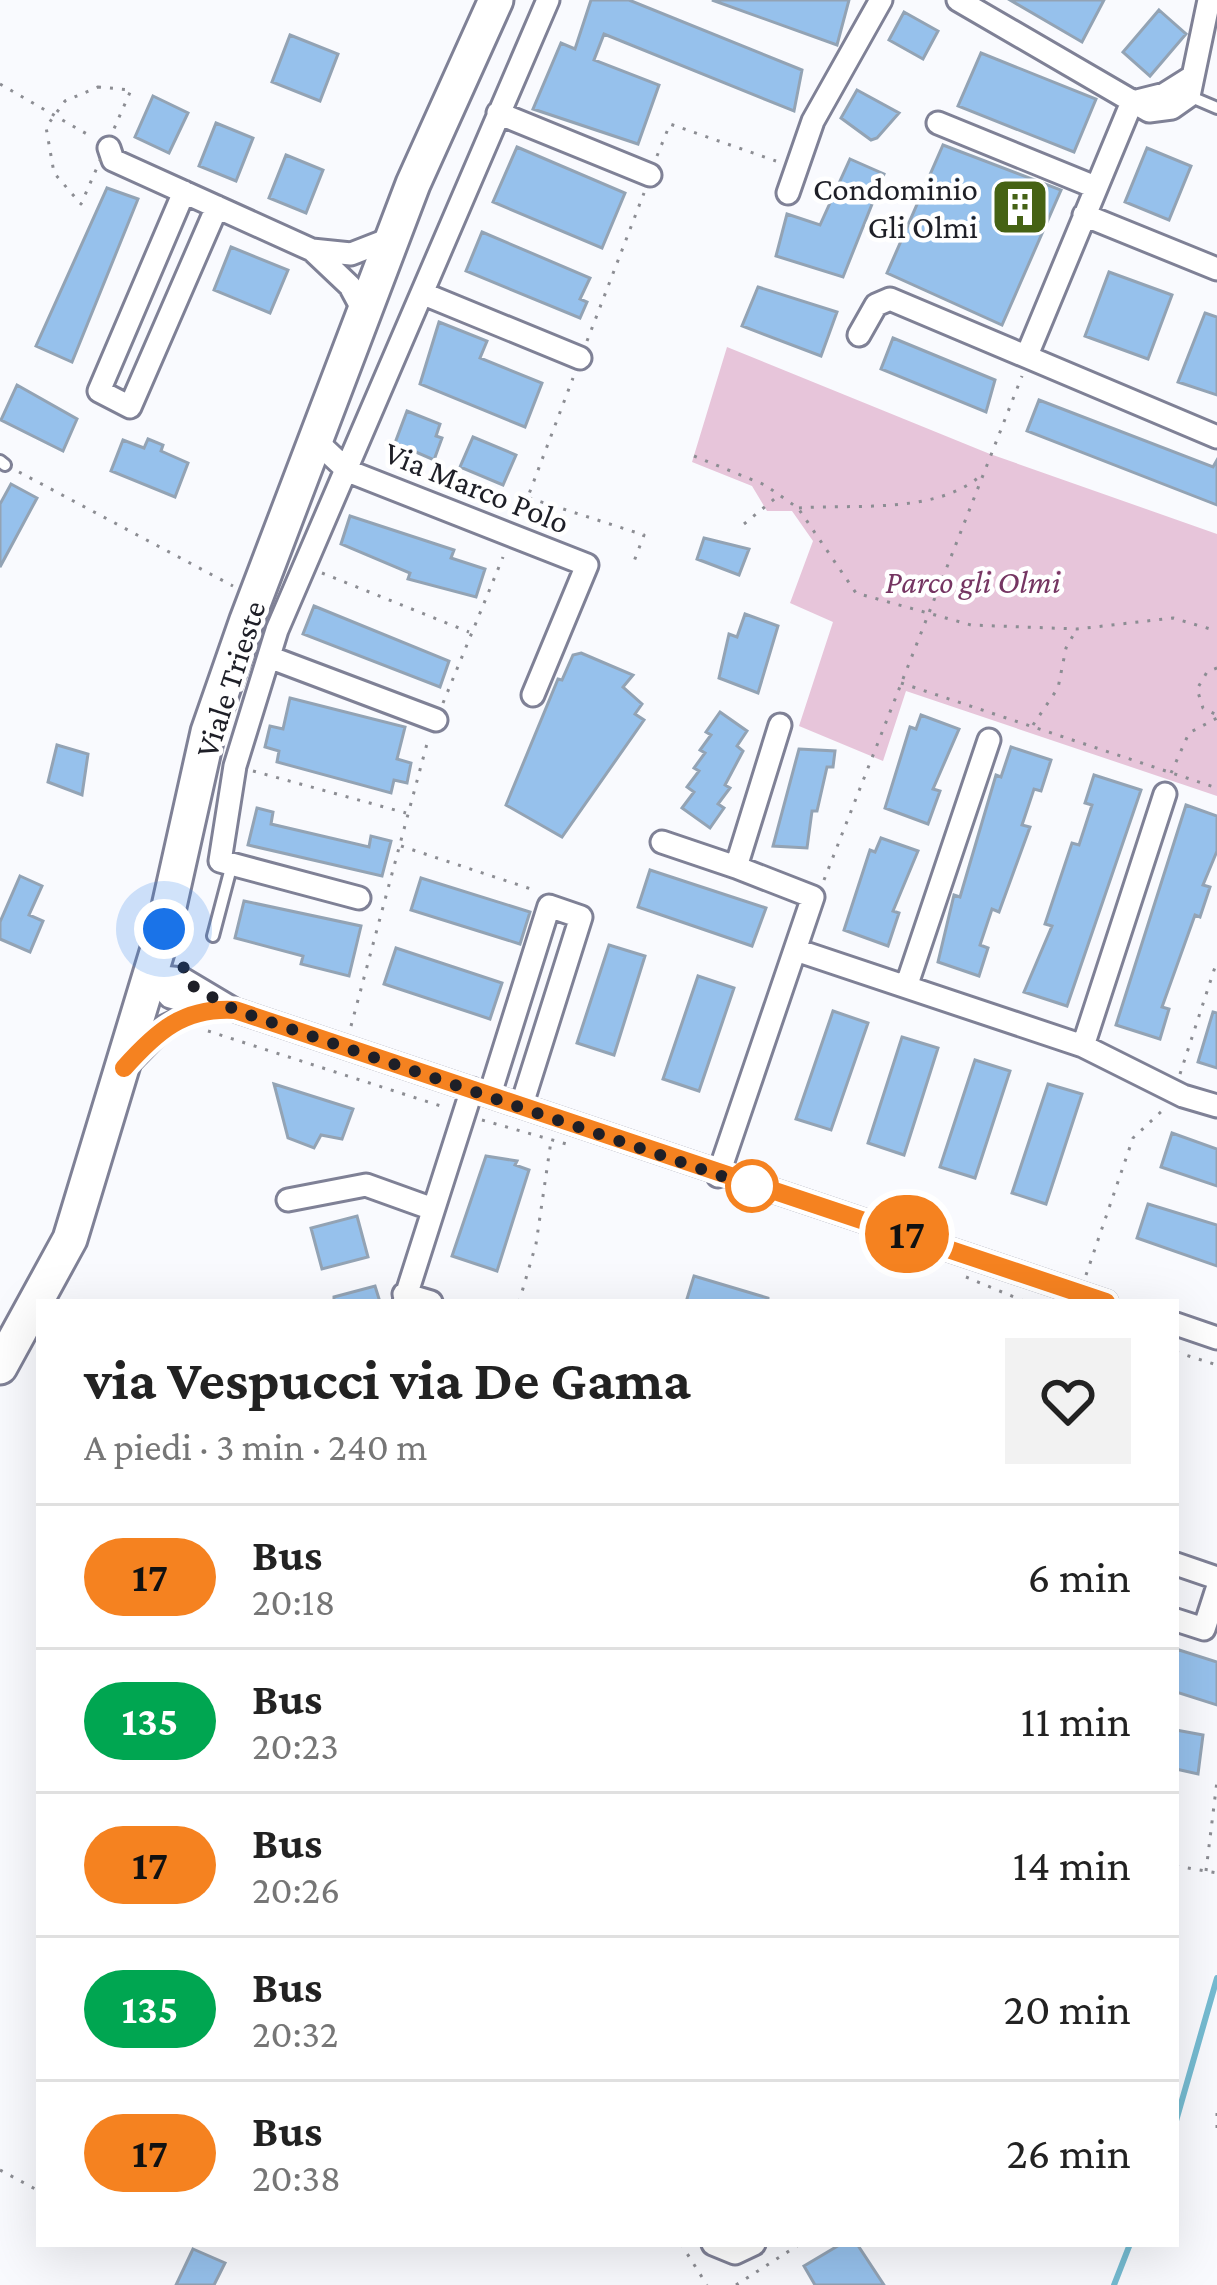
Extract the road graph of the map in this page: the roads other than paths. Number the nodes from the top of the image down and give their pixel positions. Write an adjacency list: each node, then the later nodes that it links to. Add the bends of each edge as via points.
1 (496, 0): 18 (main road, Viale Trieste)
2 (548, 0): 9 (street, Via Marco Polo)
3 (881, 0): 15 (street, via 813,121)
4 (958, 0): 7 (street)
5 (1209, 0): 6 (street)
6 (1191, 86): 7 (street); 8 (lane)
7 (1132, 102): 13 (street)
8 (1217, 108)
9 (498, 113): 12 (street); 23 (street, Via Marco Polo)
10 (938, 123): 13 (street)
11 (109, 148): 14 (street, via 113,160)
12 (650, 175)
13 (1095, 187): 17 (street)
14 (184, 192): 16 (street); 16 (street, via 99,391 130,406)
15 (788, 193)
16 (217, 207): 19 (street)
17 (1084, 215): 21 (street); 25 (street)
18 (392, 238): 20 (street); 22 (main road, Viale Trieste)
19 (312, 250): 20 (street); 22 (street)
20 (351, 254): 22 (street)
21 (1217, 269)
22 (363, 293): 28 (main road, Viale Trieste)
23 (424, 294): 26 (street); 29 (street, Via Marco Polo)
24 (859, 335): 25 (street, via 876,305 890,299)
25 (1028, 357): 27 (street)
26 (580, 358)
27 (1217, 437)
28 (309, 454): 29 (street, Via Marco Polo); 29 (street, Via Marco Polo); 40 (main road, Viale Trieste, via 208,732)
29 (345, 477): 30 (street, Via Marco Polo); 31 (street, Via Marco Polo, via 586,565)
30 (269, 657): 32 (street); 37 (street, Via Marco Polo, via 235,766 220,861)
31 (533, 695)
32 (436, 720)
33 (780, 725): 38 (street)
34 (989, 740): 44 (street)
35 (1168, 783): 48 (street)
36 (662, 842): 38 (street)
37 (232, 865): 39 (street); 41 (lane)
38 (736, 867): 42 (street, via 813,897)
39 (358, 898)
40 (164, 929): 43 (main road, Viale Trieste); 45 (street)
41 (213, 936)
42 (796, 950): 44 (street); 53 (street)
43 (151, 976): 45 (street); 47 (street); 49 (main road, Viale Trieste)
44 (908, 984): 48 (street)
45 (193, 986): 46 (street)
46 (235, 1010): 47 (street); 50 (street)
47 (205, 1019): 49 (street, via 164,1027)
48 (1083, 1046): 52 (street)
49 (124, 1068): 58 (main road, Viale Trieste, via 70,1239)
50 (481, 1091): 51 (street); 51 (street, via 549,906 581,917); 55 (street, via 464,1114)
51 (522, 1104): 53 (street)
52 (1217, 1106)
53 (718, 1175): 57 (street)
54 (288, 1200): 55 (street, via 366,1185)
55 (430, 1208): 56 (street)
56 (404, 1298)
57 (1032, 1298): 59 (street)
58 (37, 1299)
59 (1096, 1299)
60 (36, 1301): 63 (main road, Viale Trieste)
61 (1179, 1325): 62 (street)
62 (1217, 1337)
63 (0, 1367)
64 (1179, 1565): 65 (street)
65 (1217, 1578)
66 (1217, 1589): 67 (street, via 1204,1629)
67 (1179, 1621)

